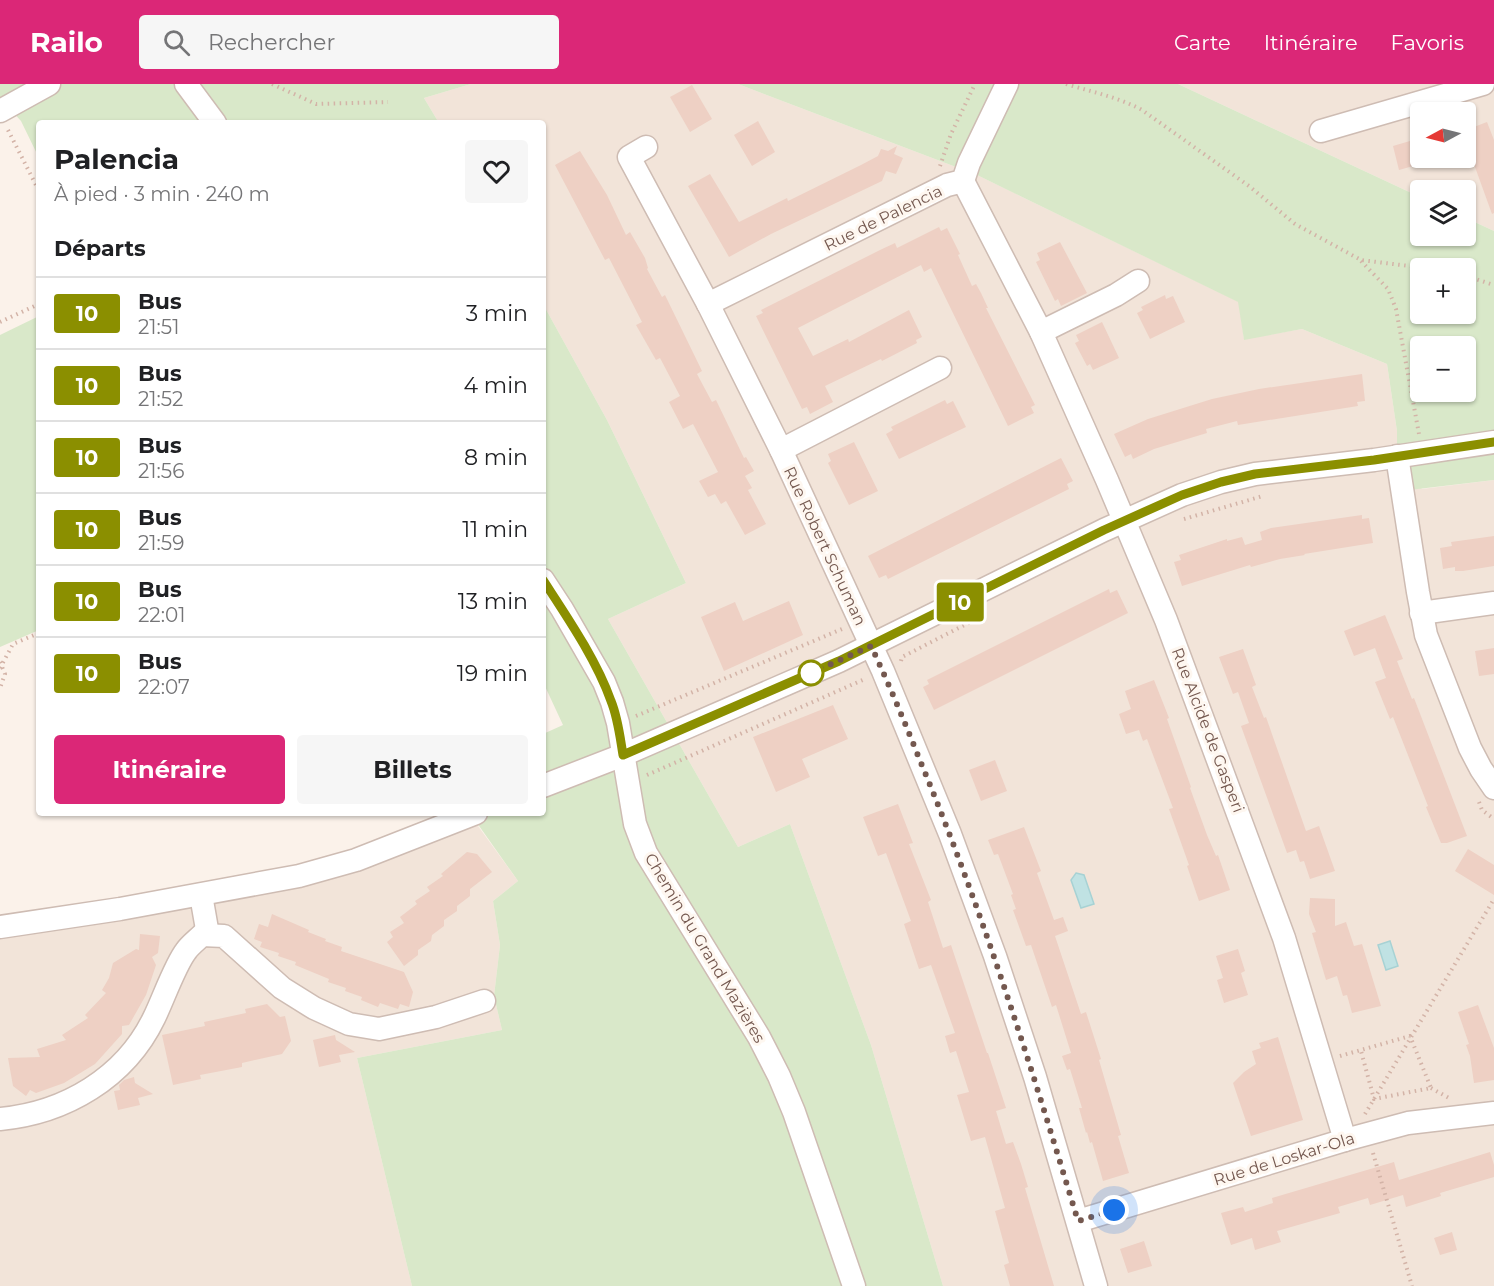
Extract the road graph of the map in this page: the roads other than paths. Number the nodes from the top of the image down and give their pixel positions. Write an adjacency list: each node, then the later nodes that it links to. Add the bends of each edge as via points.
1 (49, 84): 5 (street)
2 (186, 84): 6 (street)
3 (1007, 84): 9 (street, Rue de Palencia)
4 (1483, 84): 7 (street)
5 (2, 117)
6 (213, 120)
7 (1321, 131)
8 (646, 147): 11 (street, Rue Robert Schuman, via 629,156)
9 (963, 181): 11 (street, Rue de Palencia, via 947,185); 12 (street, Rue Alcide de Gasperi)
10 (1138, 281): 12 (street)
11 (708, 304): 15 (street, Rue Robert Schuman)
12 (1041, 332): 17 (street, Rue Alcide de Gasperi)
13 (939, 368): 15 (street, Rue Robert Schuman)
14 (1494, 442): 16 (street)
15 (781, 450): 21 (street, Rue Robert Schuman)
16 (1397, 456): 17 (street, via 1221,482); 20 (street)
17 (1124, 521): 21 (street); 32 (street, Rue Alcide de Gasperi, via 1194,691 1281,927)
18 (546, 585): 22 (street, Chemin du Grand Mazières, via 604,682)
19 (1494, 603): 20 (street)
20 (1421, 613): 24 (street, via 1470,748)
21 (871, 646): 22 (street); 33 (street, Rue Robert Schuman, via 950,834 995,956)
22 (623, 755): 23 (street); 34 (street, Chemin du Grand Mazières, via 635,824 646,853 779,1076)
23 (546, 785)
24 (1494, 788)
25 (468, 816): 26 (street, via 356,860 299,876)
26 (201, 895): 27 (street); 28 (street)
27 (0, 927)
28 (208, 935): 29 (street, via 224,936 282,988 349,1024 378,1029 436,1017); 31 (street, via 202,935 185,952 153,1021 133,1052 109,1076 81,1095 41,1113)
29 (484, 1001)
30 (1494, 1113): 32 (street, Rue de Loskar-Ola, via 1424,1120)
31 (0, 1119)
32 (1345, 1140): 33 (street, Rue de Loskar-Ola)
33 (1078, 1221): 35 (street, Rue Robert Schuman)
34 (854, 1286)
35 (1096, 1286)

